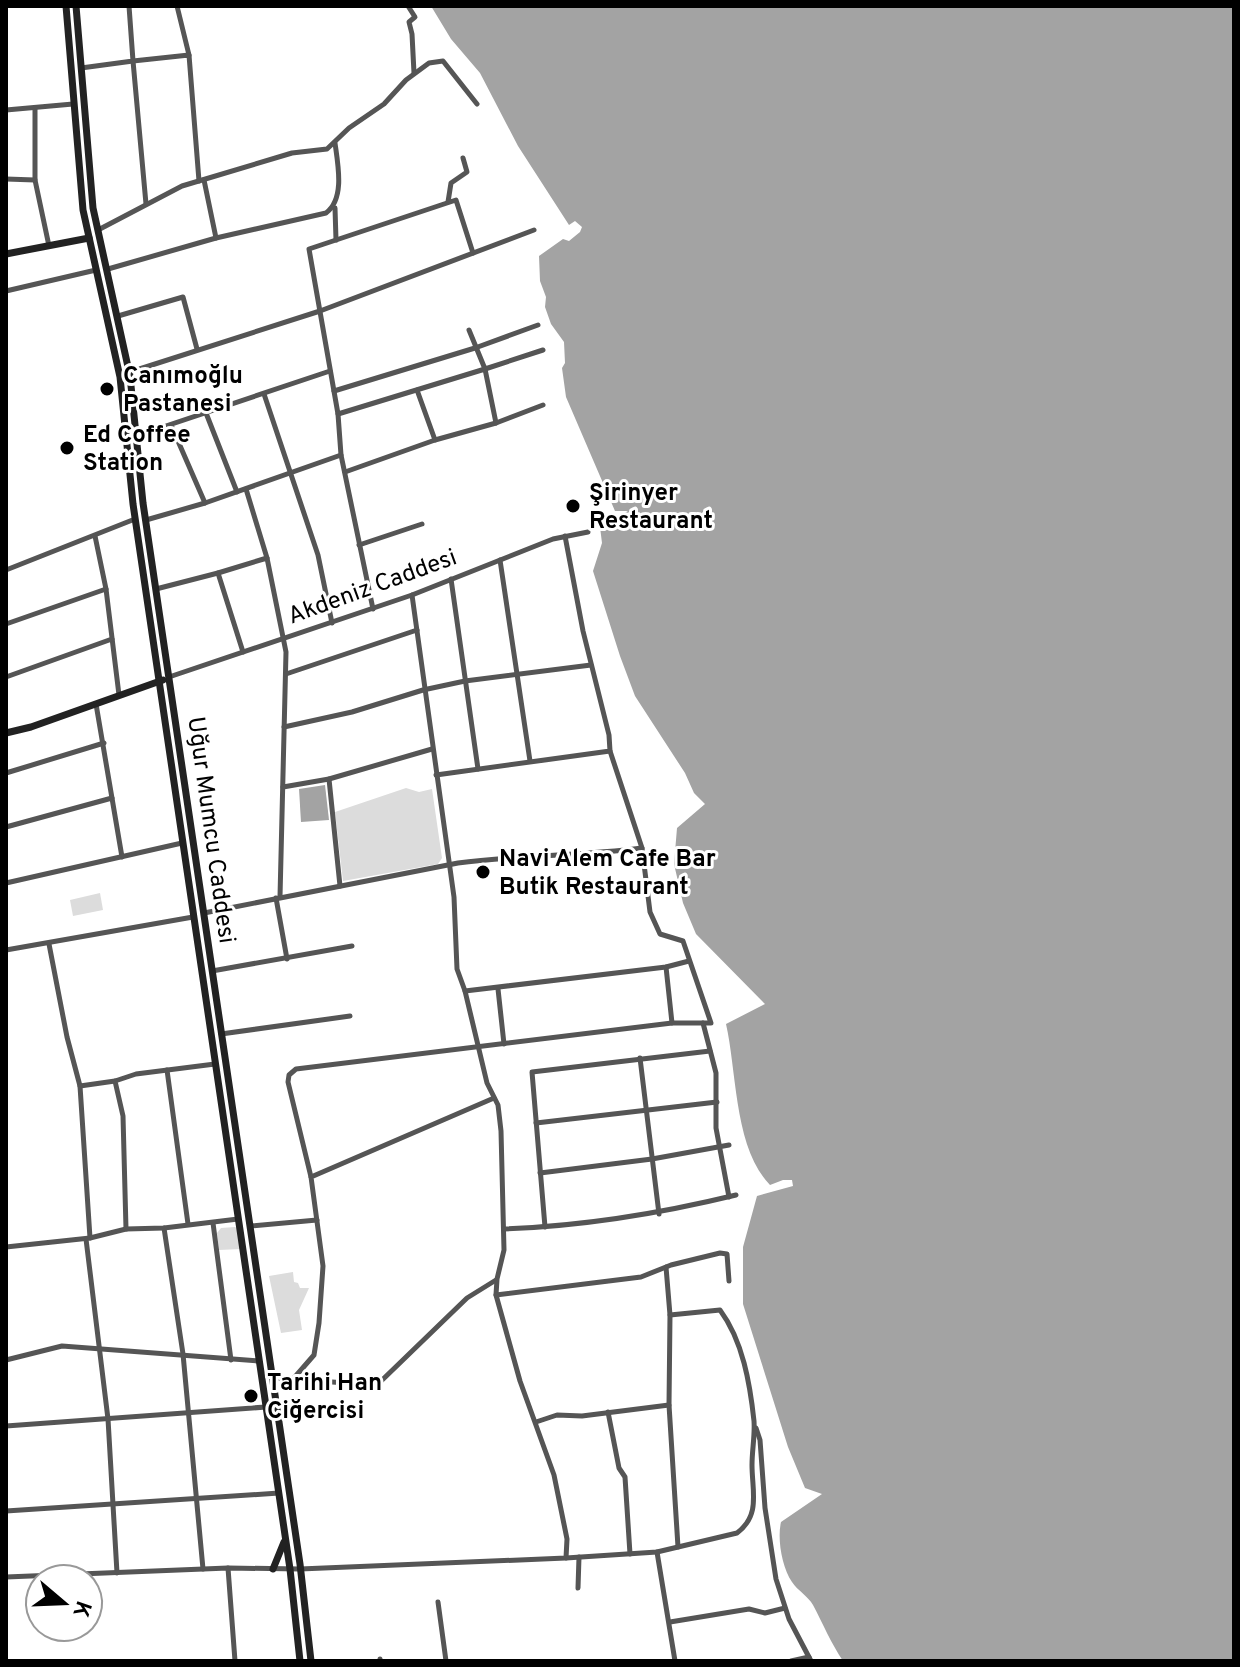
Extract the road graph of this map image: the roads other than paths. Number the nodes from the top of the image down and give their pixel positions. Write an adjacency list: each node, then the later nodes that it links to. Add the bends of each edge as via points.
1 (66, 6): 10 (street, Uğur Mumcu Caddesi)
2 (76, 6): 8 (street, Uğur Mumcu Caddesi)
3 (129, 6): 7 (street)
4 (177, 6): 6 (street)
5 (408, 6): 9 (street, via 415,17 409,22)
6 (189, 55): 7 (street); 18 (street)
7 (133, 61): 8 (street); 20 (street)
8 (81, 68): 22 (street, Uğur Mumcu Caddesi)
9 (414, 74): 11 (street, via 443,61); 14 (street)
10 (73, 104): 12 (street); 24 (street, Uğur Mumcu Caddesi)
11 (477, 104)
12 (35, 109): 13 (street); 17 (street)
13 (6, 110)
14 (335, 143): 18 (street); 21 (street)
15 (463, 158): 19 (street, via 467,172 451,183)
16 (6, 179): 17 (street)
17 (35, 180): 27 (street)
18 (201, 180): 20 (street); 25 (street)
19 (448, 202): 26 (street); 28 (street, via 456,200 459,206)
20 (146, 204): 22 (street)
21 (335, 207): 25 (street); 26 (street)
22 (98, 230): 30 (street, Uğur Mumcu Caddesi)
23 (534, 230): 28 (street)
24 (89, 238): 27 (street); 31 (street, Uğur Mumcu Caddesi)
25 (216, 238): 30 (street)
26 (336, 240): 33 (street, via 309,249)
27 (49, 246): 29 (street)
28 (473, 253): 33 (street)
29 (6, 254)
30 (108, 269): 34 (street, Uğur Mumcu Caddesi)
31 (97, 270): 32 (street); 52 (street, Uğur Mumcu Caddesi, via 120,377)
32 (6, 291)
33 (320, 311): 38 (street); 41 (street)
34 (118, 316): 38 (street, via 183,297); 42 (street, Uğur Mumcu Caddesi)
35 (538, 325): 37 (street)
36 (469, 330): 37 (street)
37 (475, 348): 40 (street); 44 (street)
38 (197, 349): 42 (street)
39 (543, 350): 40 (street)
40 (485, 369): 43 (street); 49 (street)
41 (330, 371): 44 (street); 45 (street)
42 (130, 372): 51 (street, Uğur Mumcu Caddesi)
43 (417, 390): 48 (street); 53 (street)
44 (334, 391): 48 (street)
45 (264, 394): 47 (street); 56 (street)
46 (543, 405): 49 (street)
47 (206, 413): 50 (street); 58 (street)
48 (338, 414): 54 (street)
49 (496, 423): 53 (street)
50 (171, 425): 51 (street); 59 (street)
51 (136, 436): 52 (street); 61 (street, Uğur Mumcu Caddesi)
52 (126, 437): 60 (street, Uğur Mumcu Caddesi)
53 (435, 440): 55 (street)
54 (341, 455): 55 (street); 56 (street)
55 (345, 472): 66 (street)
56 (292, 473): 57 (street); 76 (street)
57 (246, 489): 58 (street); 67 (street)
58 (237, 492): 59 (street)
59 (205, 503): 61 (street)
60 (135, 519): 64 (street); 88 (street, Uğur Mumcu Caddesi)
61 (146, 520): 73 (street, Uğur Mumcu Caddesi)
62 (422, 524): 66 (street)
63 (588, 532): 65 (street, Akdeniz Caddesi)
64 (95, 536): 69 (street); 72 (street)
65 (565, 536): 68 (street, Akdeniz Caddesi); 82 (street)
66 (358, 545): 75 (street)
67 (267, 558): 70 (street); 79 (street)
68 (500, 560): 71 (street, Akdeniz Caddesi); 84 (street)
69 (6, 570)
70 (218, 573): 73 (street); 81 (street)
71 (451, 579): 74 (street, Akdeniz Caddesi); 87 (street)
72 (106, 589): 77 (street); 80 (street)
73 (156, 589): 86 (street, Uğur Mumcu Caddesi)
74 (412, 595): 75 (street, Akdeniz Caddesi); 78 (street)
75 (373, 609): 76 (street, Akdeniz Caddesi)
76 (332, 623): 79 (street, Akdeniz Caddesi)
77 (6, 624)
78 (417, 630): 83 (street); 89 (street)
79 (285, 638): 81 (street, Akdeniz Caddesi); 83 (street)
80 (112, 639): 85 (street); 90 (street)
81 (243, 652): 86 (street, Akdeniz Caddesi)
82 (591, 665): 84 (street); 96 (street)
83 (286, 674): 92 (street)
84 (518, 674): 87 (street); 97 (street)
85 (6, 677)
86 (169, 677): 88 (street); 112 (street, Uğur Mumcu Caddesi)
87 (465, 681): 89 (street); 98 (street)
88 (159, 682): 90 (street); 105 (street, Uğur Mumcu Caddesi)
89 (423, 690): 92 (street); 95 (street)
90 (119, 695): 91 (street)
91 (96, 703): 93 (street); 94 (street)
92 (284, 727): 102 (street)
93 (6, 733)
94 (104, 743): 99 (street); 103 (street)
95 (432, 749): 100 (street); 101 (street)
96 (610, 751): 97 (street); 106 (street)
97 (530, 761): 98 (street)
98 (478, 769): 100 (street)
99 (6, 773)
100 (436, 775): 108 (street)
101 (329, 779): 102 (street); 110 (street)
102 (283, 787): 111 (street)
103 (112, 798): 104 (street); 107 (street)
104 (6, 827)
105 (182, 843): 107 (street); 113 (street, Uğur Mumcu Caddesi)
106 (642, 848): 108 (street); 118 (street, via 650,912 660,934 683,941)
107 (122, 857): 109 (street)
108 (449, 867): 110 (street); 122 (street, via 457,969)
109 (6, 883)
110 (340, 886): 111 (street)
111 (278, 898): 112 (street); 117 (street)
112 (204, 913): 120 (street, Uğur Mumcu Caddesi)
113 (193, 917): 114 (street); 131 (street, Uğur Mumcu Caddesi)
114 (49, 944): 116 (street); 134 (street)
115 (352, 946): 117 (street)
116 (6, 950)
117 (287, 959): 120 (street)
118 (689, 961): 119 (street); 125 (street, via 711,1023)
119 (666, 967): 121 (street); 124 (street)
120 (212, 971): 126 (street, Uğur Mumcu Caddesi)
121 (498, 989): 122 (street); 127 (street)
122 (465, 991): 128 (street)
123 (350, 1016): 126 (street)
124 (672, 1023): 125 (street); 127 (street)
125 (703, 1023): 129 (street)
126 (221, 1034): 149 (street, Uğur Mumcu Caddesi)
127 (504, 1044): 128 (street)
128 (478, 1047): 135 (street); 143 (street, via 293,1071 288,1086)
129 (710, 1051): 130 (street); 136 (street)
130 (640, 1058): 137 (street); 138 (street, via 532,1072)
131 (215, 1064): 132 (street); 145 (street, Uğur Mumcu Caddesi)
132 (167, 1070): 133 (street); 148 (street)
133 (115, 1081): 134 (street); 152 (street, via 123,1116)
134 (80, 1086): 154 (street)
135 (494, 1098): 143 (street); 153 (street, via 501,1131)
136 (717, 1102): 137 (street); 140 (street)
137 (646, 1110): 138 (street); 141 (street)
138 (536, 1123): 142 (street)
139 (729, 1145): 140 (street)
140 (718, 1147): 141 (street); 144 (street, via 732,1196)
141 (652, 1159): 142 (street); 144 (street)
142 (540, 1173): 150 (street)
143 (311, 1177): 146 (street)
144 (659, 1214): 150 (street)
145 (238, 1219): 147 (street); 166 (street, Uğur Mumcu Caddesi)
146 (317, 1220): 149 (street); 168 (street, via 323,1266 319,1323 314,1355)
147 (213, 1223): 148 (street); 164 (street)
148 (188, 1224): 151 (street)
149 (250, 1226): 165 (street, Uğur Mumcu Caddesi)
150 (545, 1227): 153 (street)
151 (164, 1228): 152 (street); 162 (street)
152 (126, 1229): 154 (street)
153 (504, 1229): 157 (street)
154 (88, 1238): 155 (street); 161 (street)
155 (6, 1247)
156 (666, 1267): 158 (street, via 727,1254); 159 (street, via 641,1277); 160 (street)
157 (497, 1279): 159 (street); 168 (street, via 467,1298 377,1385)
158 (729, 1281)
159 (496, 1295): 175 (street)
160 (670, 1315): 170 (street); 176 (street, via 720,1310 745,1367)
161 (99, 1351): 162 (street); 163 (street, via 62,1346); 174 (street)
162 (183, 1354): 164 (street); 172 (street)
163 (6, 1360)
164 (231, 1360): 166 (street)
165 (269, 1360): 166 (street); 167 (street, Uğur Mumcu Caddesi)
166 (259, 1361): 169 (street, Uğur Mumcu Caddesi)
167 (272, 1378): 168 (street); 169 (street); 192 (street, Uğur Mumcu Caddesi)
168 (294, 1378)
169 (262, 1379): 171 (street, Uğur Mumcu Caddesi)
170 (669, 1405): 173 (street); 183 (street)
171 (266, 1407): 172 (street); 178 (street, Uğur Mumcu Caddesi)
172 (188, 1412): 174 (street); 179 (street)
173 (608, 1412): 175 (street, via 557,1415); 185 (street, via 625,1477)
174 (108, 1419): 177 (street); 180 (street)
175 (536, 1422): 187 (street, via 559,1499)
176 (754, 1423): 183 (street, via 754,1497 746,1526 737,1533); 197 (street, via 776,1579)
177 (6, 1426)
178 (279, 1493): 179 (street); 182 (street, Uğur Mumcu Caddesi)
179 (196, 1499): 180 (street); 189 (street)
180 (113, 1505): 181 (street); 193 (street)
181 (6, 1511)
182 (285, 1536): 190 (street); 191 (street, Uğur Mumcu Caddesi)
183 (678, 1547): 184 (street)
184 (657, 1552): 185 (street); 198 (street)
185 (630, 1554): 186 (street)
186 (579, 1557): 187 (street); 195 (street)
187 (566, 1558): 192 (street)
188 (228, 1568): 189 (street); 190 (street); 200 (street)
189 (203, 1569): 193 (street)
190 (273, 1569): 191 (street)
191 (290, 1569): 192 (street); 201 (street, Uğur Mumcu Caddesi)
192 (300, 1569): 202 (street, Uğur Mumcu Caddesi)
193 (117, 1573): 194 (street)
194 (6, 1577)
195 (578, 1588)
196 (438, 1602): 203 (street)
197 (785, 1608): 198 (street); 199 (street)
198 (670, 1622): 204 (street)
199 (810, 1659): 205 (street)
200 (235, 1661)
201 (300, 1661)
202 (311, 1661)
203 (446, 1661)
204 (675, 1661)
205 (791, 1661)

